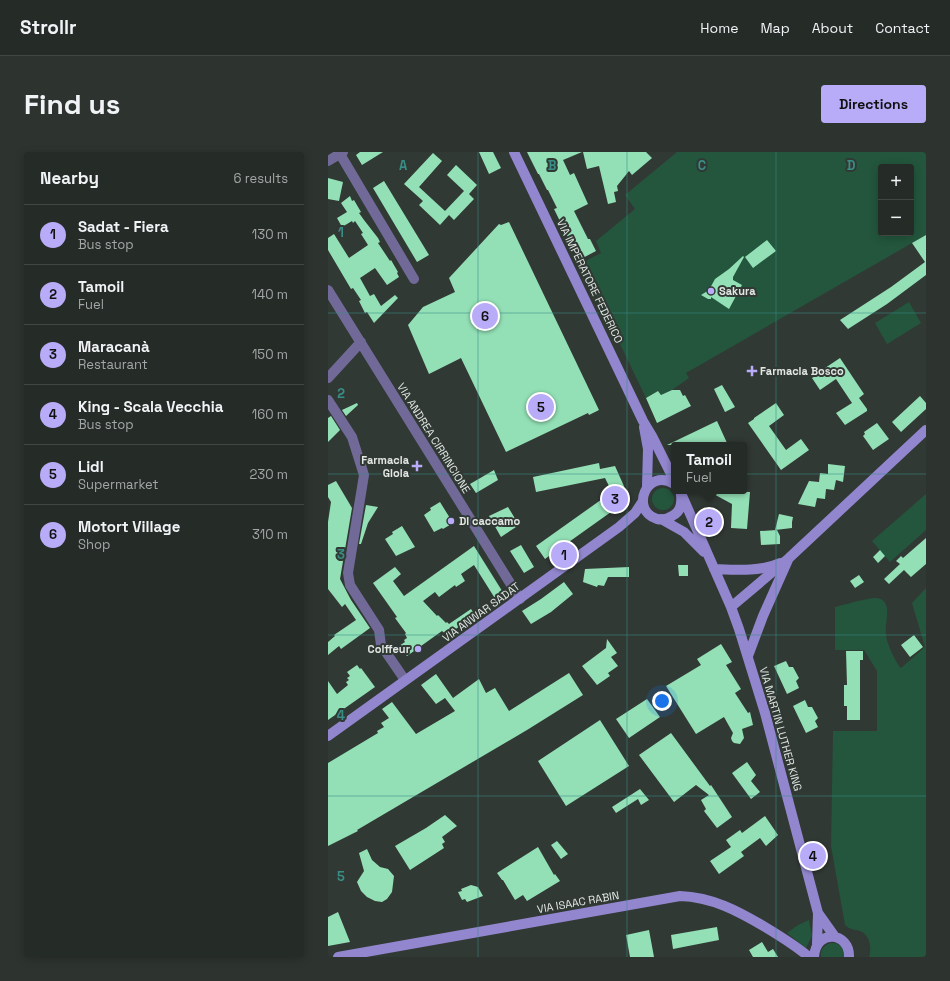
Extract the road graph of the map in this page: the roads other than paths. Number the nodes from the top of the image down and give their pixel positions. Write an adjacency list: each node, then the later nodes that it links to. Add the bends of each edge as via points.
1 (514, 152): 9 (street, VIA IMPERATORE FEDERICO)
2 (341, 153): 3 (street); 4 (street)
3 (328, 161)
4 (414, 279)
5 (328, 290): 6 (street, VIA ANDREA CIRRINCIONE)
6 (360, 342): 7 (street); 21 (street, VIA ANDREA CIRRINCIONE)
7 (328, 378)
8 (328, 400): 24 (street, via 352,438 364,475 348,573 350,585 379,630 381,645)
9 (643, 421): 11 (street); 13 (street, VIA ANWAR SADAT, via 648,449)
10 (926, 430): 19 (street)
11 (671, 474)
12 (671, 482): 13 (street, via 657,480)
13 (647, 486): 16 (street, VIA ANWAR SADAT)
14 (681, 494): 17 (street, via 681,507 678,512)
15 (681, 494): 18 (street, VIA MARTIN LUTHER KING)
16 (642, 501): 17 (street, via 651,516); 21 (street, VIA ANWAR SADAT, via 635,513 619,527)
17 (661, 519): 18 (street, via 684,532)
18 (708, 556): 20 (street, VIA MARTIN LUTHER KING)
19 (789, 558): 20 (street, via 772,567); 22 (street); 23 (street)
20 (714, 569): 22 (street, VIA MARTIN LUTHER KING)
21 (520, 598): 24 (street, VIA ANWAR SADAT)
22 (731, 607): 23 (street, VIA MARTIN LUTHER KING)
23 (748, 656): 26 (street, VIA MARTIN LUTHER KING)
24 (405, 680): 25 (street, VIA ANWAR SADAT)
25 (328, 736)
26 (818, 913): 27 (street, VIA MARTIN LUTHER KING); 28 (street, VIA MARTIN LUTHER KING)
27 (835, 937): 28 (street, via 826,938); 32 (street, VIA MARTIN LUTHER KING, via 845,942)
28 (817, 944): 31 (street, VIA MARTIN LUTHER KING)
29 (338, 957): 30 (street, VIA ISAAC RABIN, via 680,896 702,898 722,904 781,936)
30 (808, 957)
31 (814, 957)
32 (849, 957)

